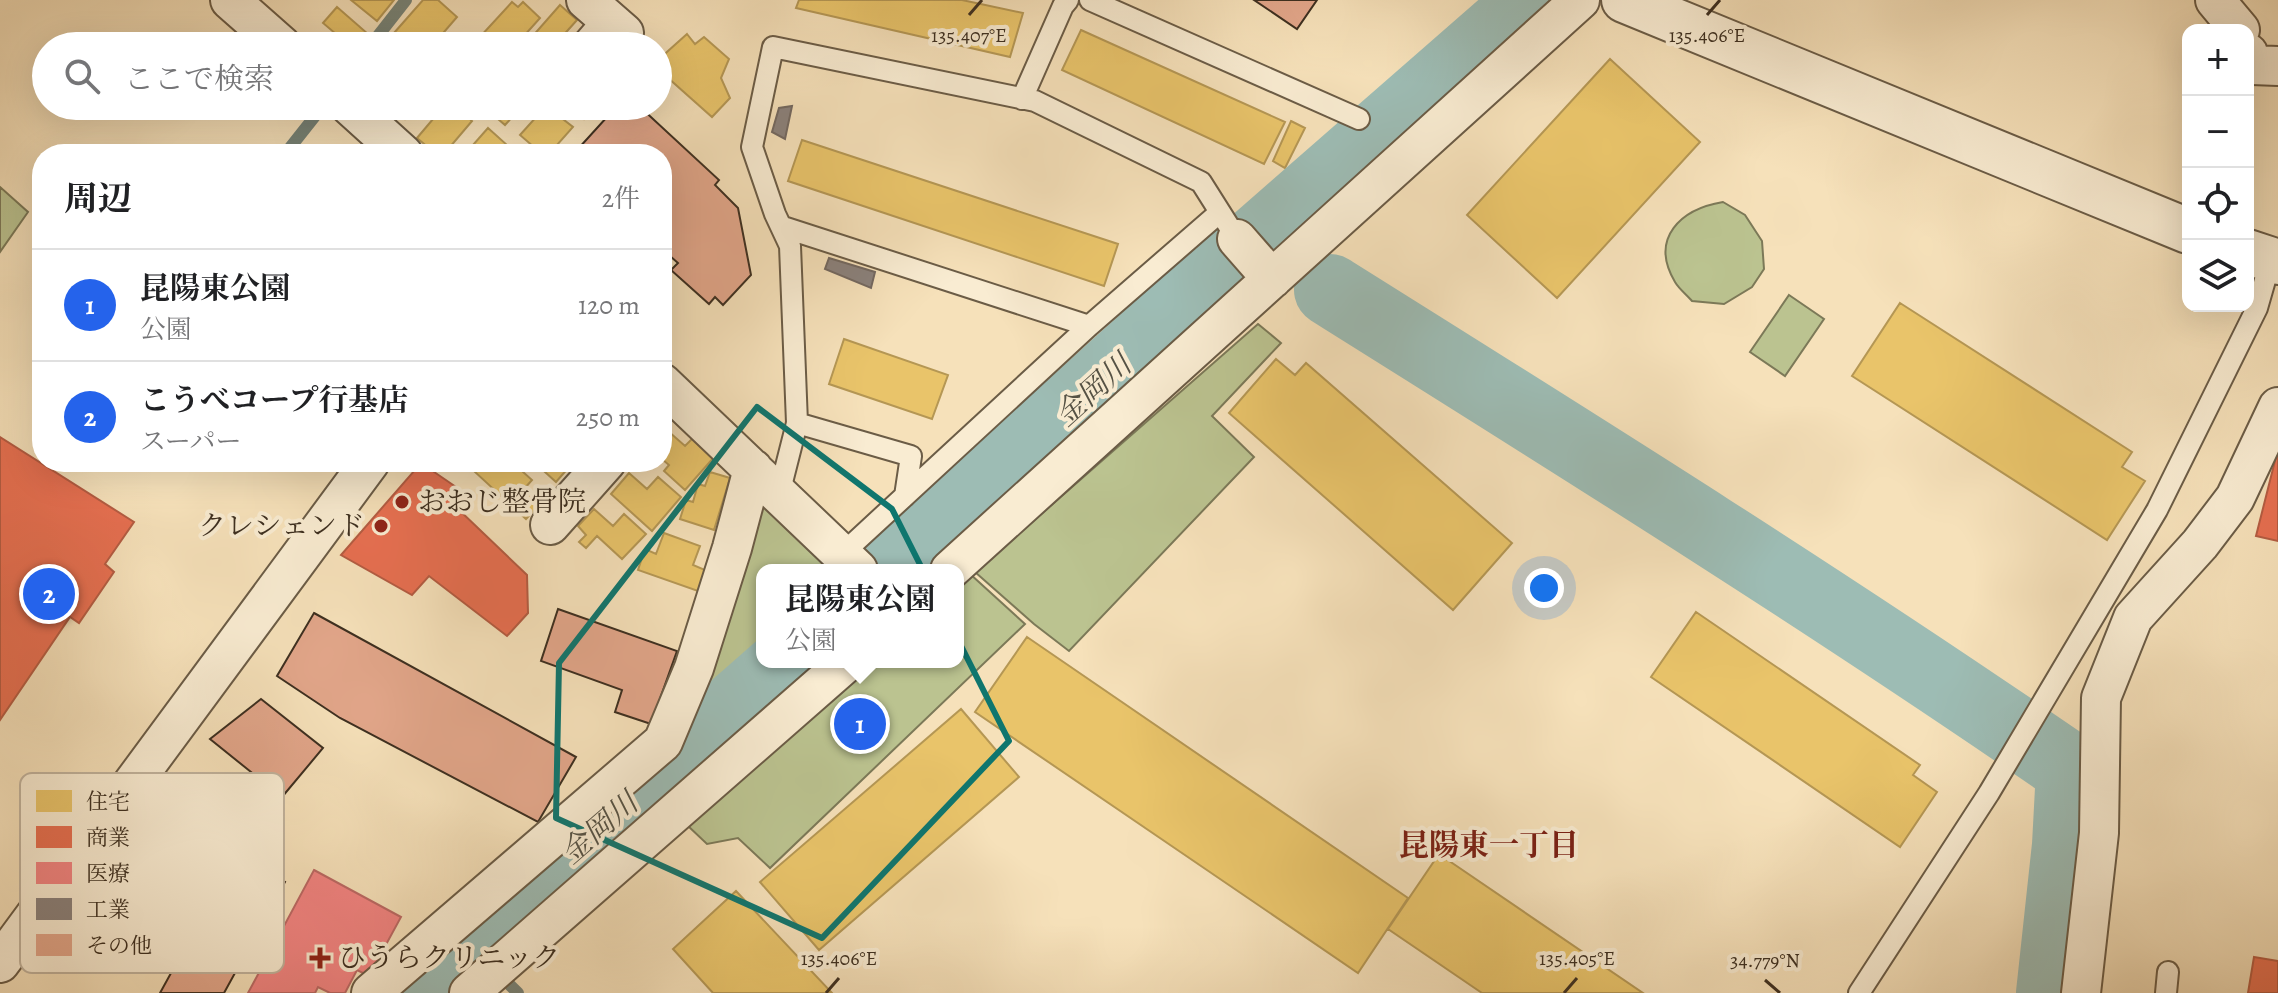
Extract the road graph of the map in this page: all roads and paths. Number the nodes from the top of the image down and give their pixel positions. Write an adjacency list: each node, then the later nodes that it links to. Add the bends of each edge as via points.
1 (230, 0): 8 (street)
2 (1068, 0): 9 (lane)
3 (1090, 0): 10 (lane)
4 (1580, 0): 15 (street)
5 (1624, 0): 14 (street)
6 (2215, 0): 7 (street)
7 (2235, 24)
8 (266, 32)
9 (1022, 99): 13 (lane, via 773,47 752,147); 15 (lane, via 1201,182)
10 (1359, 119)
11 (365, 120): 12 (street)
12 (392, 144)
13 (783, 227): 17 (lane); 20 (lane, via 790,246)
14 (2182, 229)
15 (1246, 248): 17 (lane); 27 (street)
16 (2266, 258): 36 (lane, via 2257,308 2157,510 1989,793)
17 (1089, 326): 24 (lane)
18 (672, 396): 23 (street)
19 (2278, 407): 37 (street, via 2235,498 2133,618 2101,698 2099,833)
20 (797, 423): 23 (lane); 24 (lane, via 911,456)
21 (363, 472): 30 (street)
22 (597, 472): 25 (street)
23 (766, 482): 26 (street); 29 (street, via 732,548 694,668)
24 (905, 496): 26 (lane)
25 (550, 525)
26 (850, 562)
27 (956, 564)
28 (840, 668): 31 (street)
29 (663, 742): 31 (street); 34 (street)
30 (140, 773)
31 (706, 785): 35 (street)
32 (20, 936): 33 (street)
33 (0, 963)
34 (371, 993)
35 (469, 993)
36 (1859, 993)
37 (2081, 993)

